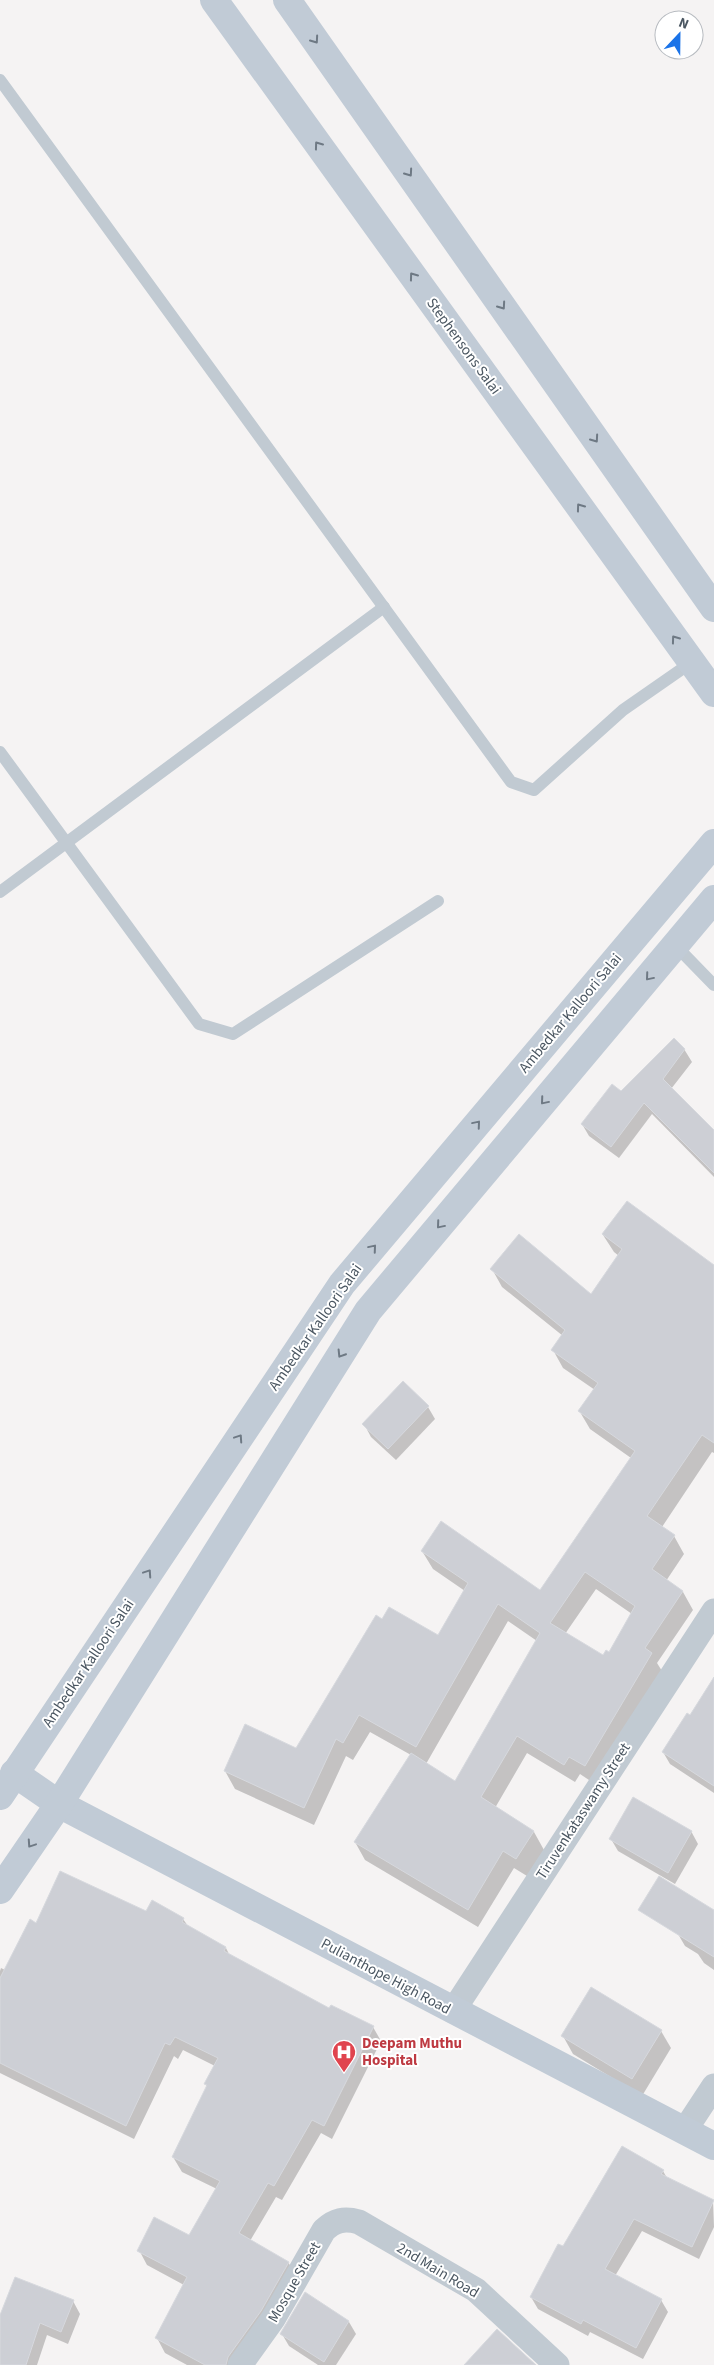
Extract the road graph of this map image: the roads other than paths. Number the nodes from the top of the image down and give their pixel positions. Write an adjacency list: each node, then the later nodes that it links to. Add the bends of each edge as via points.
1 (214, 0): 6 (main road, Stephensons Salai, one-way to 1)
2 (287, 0): 5 (main road, one-way to 5)
3 (0, 80): 4 (lane)
4 (384, 607): 6 (lane, via 511,782 534,790 624,710); 9 (lane)
5 (714, 608)
6 (692, 662): 7 (main road, Stephensons Salai)
7 (714, 693)
8 (0, 752): 9 (lane)
9 (65, 843): 11 (lane); 13 (lane, via 200,1024 233,1034)
10 (714, 843): 17 (main road, Ambedkar Kalloori Salai, one-way to 10, via 342,1284)
11 (0, 892)
12 (714, 899): 14 (main road)
13 (438, 901)
14 (675, 945): 15 (lane); 18 (main road, one-way to 18, via 368,1311)
15 (714, 985)
16 (714, 1611): 20 (street, Tiruvenkataswamy Street)
17 (7, 1784): 18 (main road, Pulianthope High Road)
18 (59, 1804): 19 (main road, one-way to 19); 20 (main road, Pulianthope High Road)
19 (0, 1890)
20 (453, 2011): 22 (main road, Pulianthope High Road)
21 (714, 2086): 22 (street)
22 (685, 2130): 23 (main road, Pulianthope High Road)
23 (714, 2146)
24 (359, 2222): 25 (street, Mosque Street, via 348,2219 333,2222 324,2230 273,2319); 26 (street, 2nd Main Road, via 476,2290)
25 (240, 2365)
26 (557, 2365)

